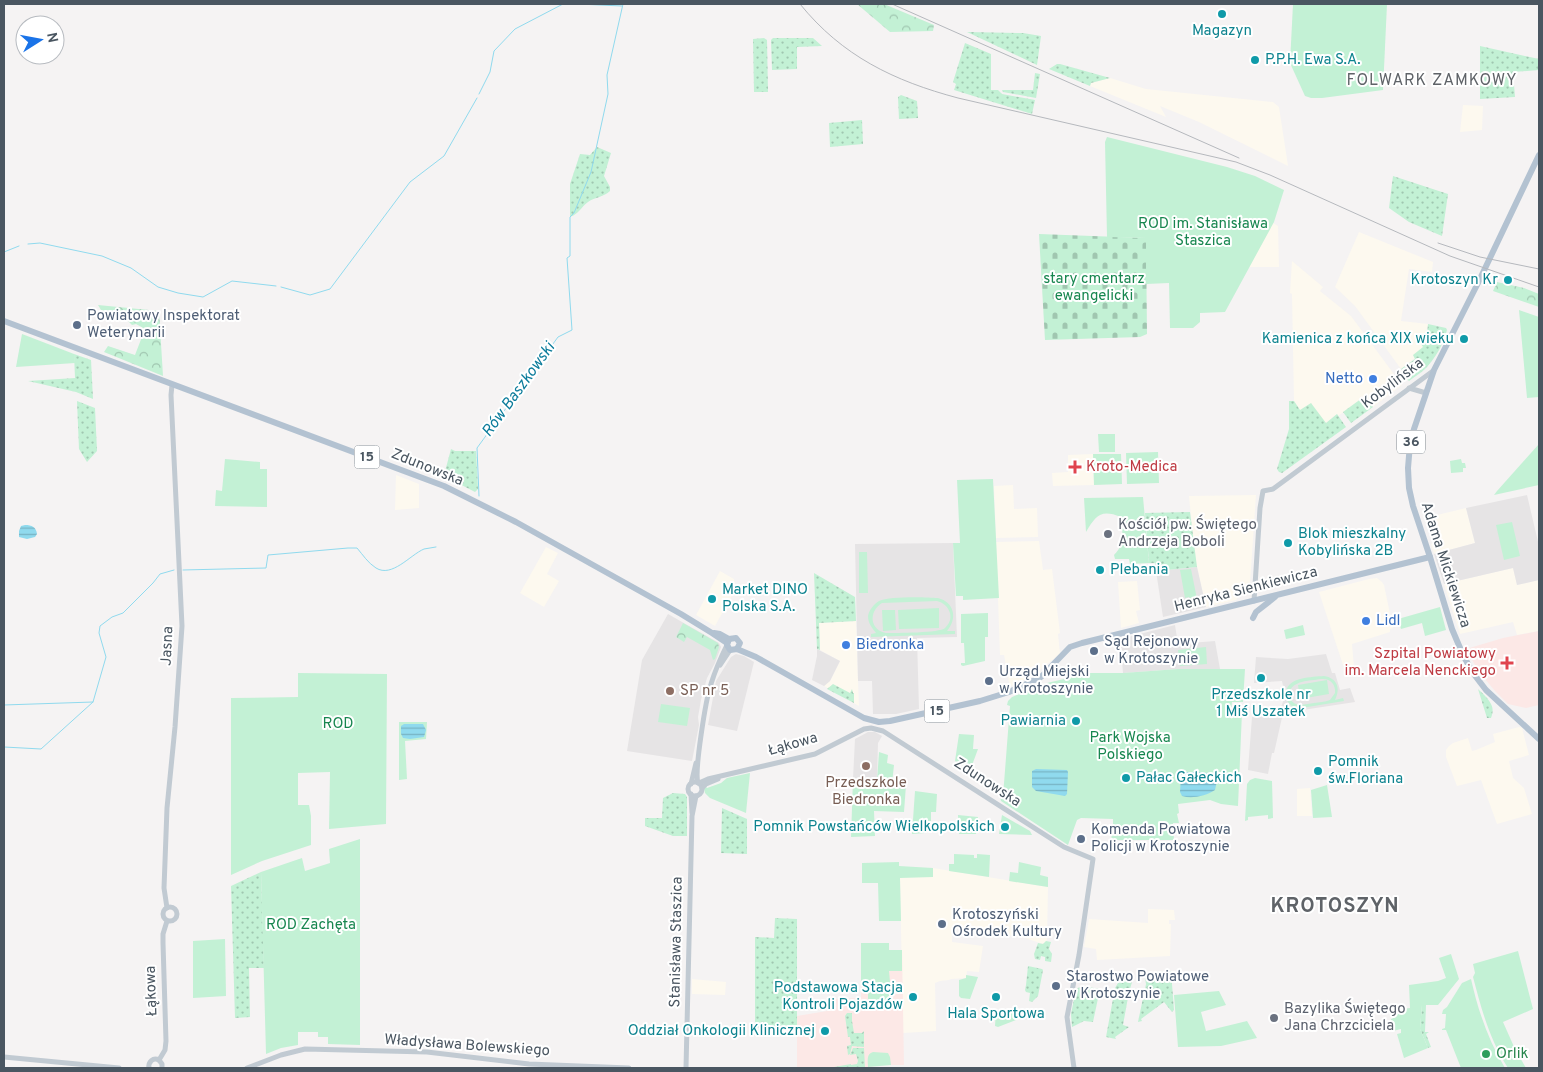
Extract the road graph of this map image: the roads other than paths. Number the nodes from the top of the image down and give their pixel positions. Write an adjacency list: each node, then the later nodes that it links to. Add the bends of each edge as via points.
1 (1539, 155): 2 (main road, Kobylińska / 36)
2 (1537, 163): 4 (main road, Kobylińska / 36)
3 (4, 321): 5 (main road, Zdunowska / 15)
4 (1434, 370): 6 (street, Kobylińska); 7 (main road, Adama Mickiewicza / 36)
5 (172, 384): 12 (main road, Zdunowska / 15, via 444,486 720,634); 20 (street, Jasna, via 182,626 167,808 164,888)
6 (1409, 388): 7 (street); 10 (street, Kobylińska, via 1273,489 1263,491)
7 (1426, 393): 8 (main road, Adama Mickiewicza / 36, via 1410,444 1408,468 1410,498)
8 (1430, 557): 9 (main road, Henryka Sienkiewicza / 15); 15 (main road, Adama Mickiewicza, via 1452,629 1473,673 1495,700)
9 (1279, 594): 10 (main road, Henryka Sienkiewicza / 15); 11 (main road)
10 (1254, 601): 13 (main road, Henryka Sienkiewicza / 15, via 1082,643 1068,649 1041,677 1003,695 890,721)
11 (1253, 618)
12 (732, 645): 13 (main road, Zdunowska / 15); 16 (street, via 709,688)
13 (871, 720)
14 (869, 728): 18 (street, Łąkowa, via 815,754 708,779); 30 (street, Zdunowska, via 883,731 1064,847 1093,859 1067,1017)
15 (1539, 739)
16 (698, 758): 17 (street); 18 (street, via 697,779)
17 (691, 784): 18 (street, Łąkowa); 19 (street, via 688,788)
18 (700, 785): 19 (street, via 701,794)
19 (694, 795): 29 (street, Stanisława Staszica)
20 (167, 908): 21 (street, via 163,913); 21 (street, via 173,908 177,914 174,920)
21 (167, 921): 23 (street, Łąkowa, via 163,934 166,1041)
22 (4, 1056): 24 (street)
23 (159, 1060): 25 (street, via 153,1060); 26 (street)
24 (119, 1068)
25 (147, 1068)
26 (162, 1068)
27 (247, 1068): 28 (street, Władysława Bolewskiego, via 290,1052 313,1049 427,1052 529,1064)
28 (629, 1068)
29 (686, 1068)
30 (1074, 1068)

